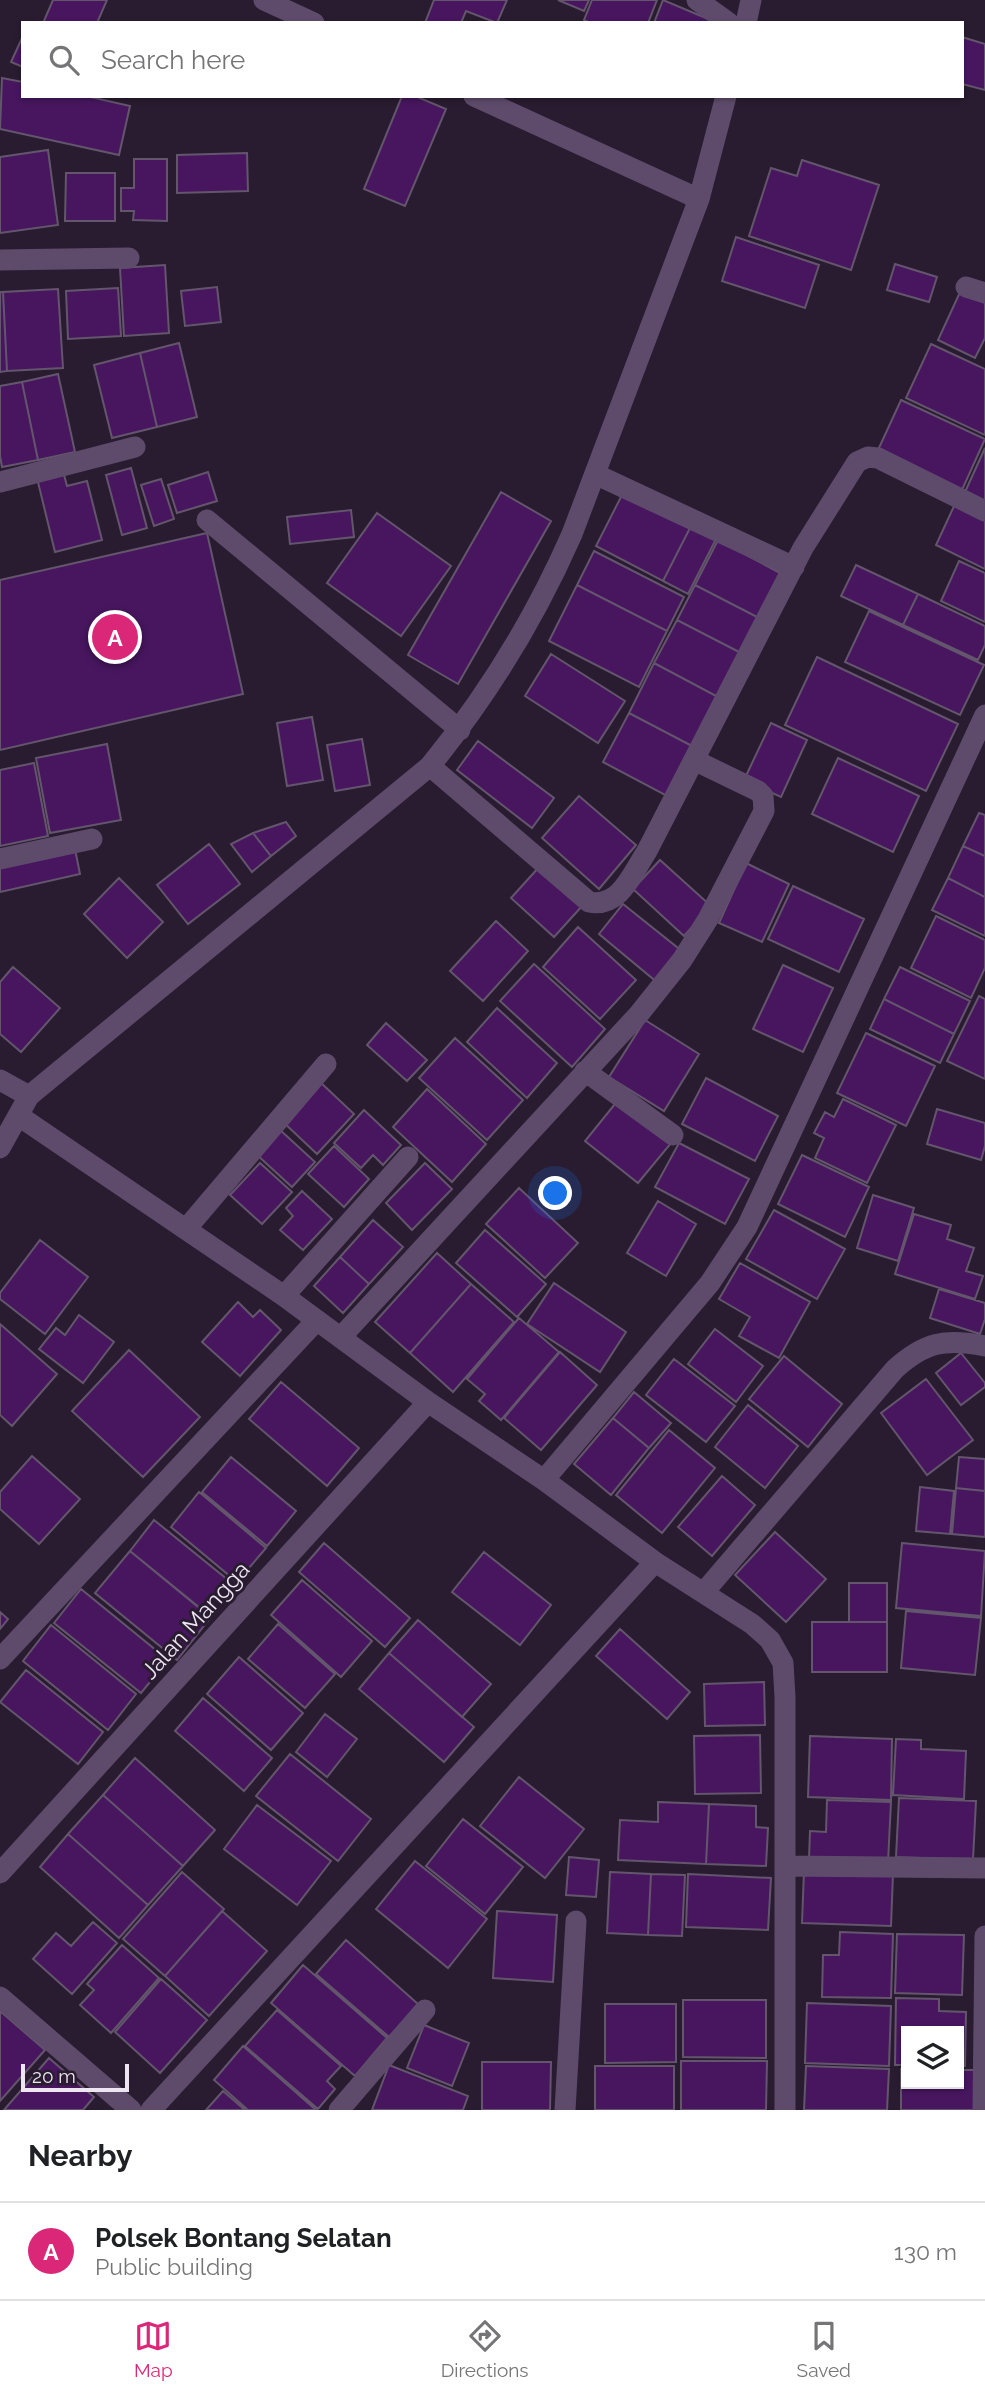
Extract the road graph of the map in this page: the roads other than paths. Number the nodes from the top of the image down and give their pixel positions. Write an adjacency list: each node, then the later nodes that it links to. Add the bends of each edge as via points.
1 (264, 0): 4 (street)
2 (697, 0): 5 (street)
3 (751, 0): 6 (street)
4 (310, 21)
5 (726, 21)
6 (746, 21)
7 (478, 98): 9 (street)
8 (725, 98): 9 (street)
9 (699, 199): 13 (street)
10 (129, 258): 11 (street)
11 (0, 260)
12 (135, 447): 14 (street)
13 (595, 474): 17 (street); 19 (street, via 551,582)
14 (0, 482)
15 (985, 511): 17 (street, via 868,457 845,479)
16 (206, 520): 19 (street)
17 (794, 566): 20 (street)
18 (985, 715): 38 (street, via 747,1227 710,1283)
19 (460, 730): 21 (street)
20 (694, 760): 21 (street, via 647,851 615,898 602,904 589,902); 25 (street, via 758,791 764,811 708,919 681,960 639,1014)
21 (430, 766): 27 (street)
22 (92, 839): 23 (street)
23 (0, 859)
24 (326, 1064): 32 (street)
25 (585, 1071): 29 (street); 35 (street)
26 (0, 1080): 27 (street)
27 (29, 1096): 28 (street)
28 (19, 1116): 30 (street); 32 (street)
29 (673, 1135)
30 (0, 1148)
31 (408, 1157): 33 (street)
32 (186, 1229): 33 (street)
33 (284, 1296): 34 (street)
34 (317, 1320): 35 (street); 41 (street)
35 (341, 1337): 37 (street)
36 (985, 1346): 40 (street, via 945,1342 912,1353)
37 (428, 1402): 38 (street); 44 (street, Jalan Mangga)
38 (544, 1480): 39 (street)
39 (655, 1562): 40 (street); 50 (street)
40 (704, 1592): 42 (street, via 770,1640 783,1663)
41 (0, 1658)
42 (786, 1866): 43 (street); 53 (street)
43 (985, 1868)
44 (0, 1873)
45 (576, 1921): 52 (street)
46 (985, 1936): 54 (street)
47 (0, 1997): 49 (street)
48 (425, 2010): 51 (street)
49 (131, 2110)
50 (151, 2110)
51 (339, 2110)
52 (565, 2110)
53 (785, 2110)
54 (983, 2110)

